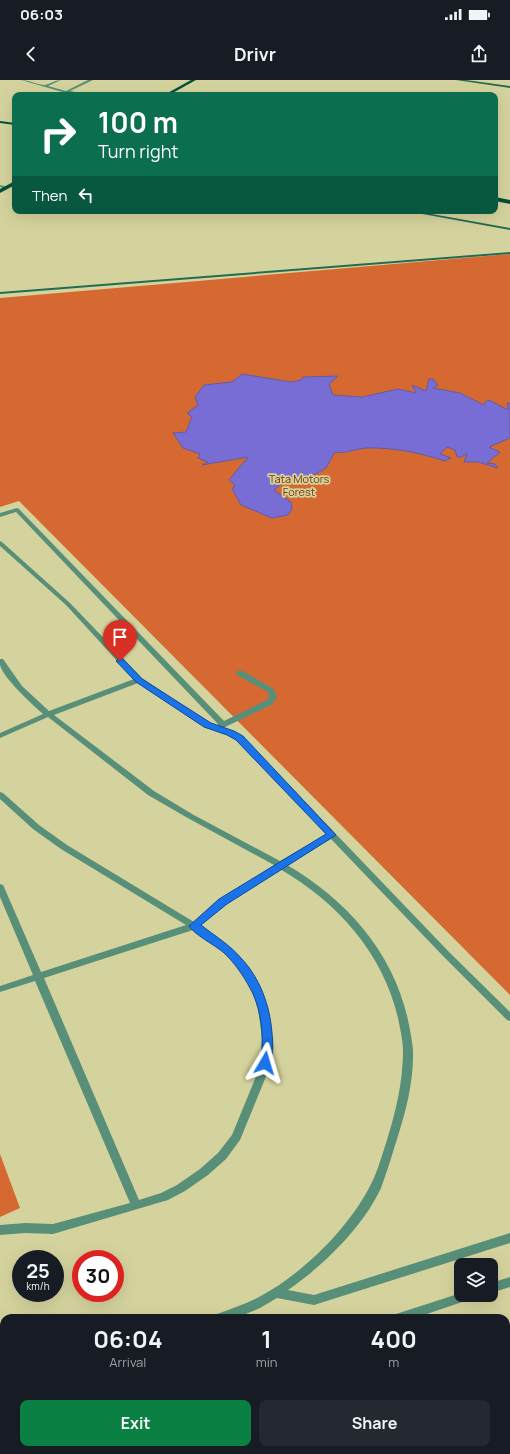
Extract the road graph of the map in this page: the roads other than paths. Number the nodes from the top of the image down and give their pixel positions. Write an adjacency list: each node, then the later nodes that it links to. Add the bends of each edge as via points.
1 (23, 80): 8 (street)
2 (59, 80): 8 (street)
3 (91, 80): 10 (street)
4 (458, 80): 7 (main road)
5 (473, 80): 7 (main road)
6 (196, 82): 11 (main road); 12 (main road)
7 (483, 82): 9 (main road)
8 (44, 86): 10 (street)
9 (510, 86)
10 (66, 92)
11 (173, 92)
12 (181, 92)
13 (0, 122): 14 (main road)
14 (12, 124)
15 (12, 180): 17 (main road)
16 (12, 184): 17 (main road)
17 (2, 186): 18 (main road)
18 (0, 191)
19 (498, 200): 20 (main road)
20 (510, 202)
21 (498, 206): 22 (main road)
22 (510, 208)
23 (425, 214): 24 (main road)
24 (510, 229)
25 (510, 254): 26 (main road)
26 (0, 294)
27 (0, 515): 33 (street, via 17,510)
28 (0, 543): 31 (street, via 68,604)
29 (0, 661): 32 (street, via 21,689)
30 (240, 673): 33 (street, via 270,691 273,698 268,703)
31 (139, 680): 32 (street); 33 (street, via 207,725)
32 (49, 714): 34 (street); 37 (street, via 152,794)
33 (220, 726): 36 (street, via 240,738)
34 (0, 736)
35 (0, 795): 39 (street, via 64,847)
36 (332, 835): 37 (street); 42 (street)
37 (280, 865): 39 (street, via 223,902); 48 (street, via 326,896 348,915 366,936 381,959 395,989 408,1049 401,1107 374,1188 348,1229 315,1262)
38 (0, 887): 40 (street)
39 (194, 926): 40 (street); 43 (street, via 239,961 256,988 266,1026 268,1045 265,1063 246,1117 222,1156 181,1188 164,1197)
40 (38, 977): 41 (street); 43 (street)
41 (0, 989)
42 (510, 1018)
43 (136, 1205): 44 (street, via 53,1229)
44 (0, 1230)
45 (510, 1238): 48 (street, via 314,1300)
46 (510, 1282): 47 (street)
47 (498, 1286)
48 (276, 1293): 50 (street)
49 (454, 1300): 51 (street)
50 (233, 1314)
51 (412, 1314)

